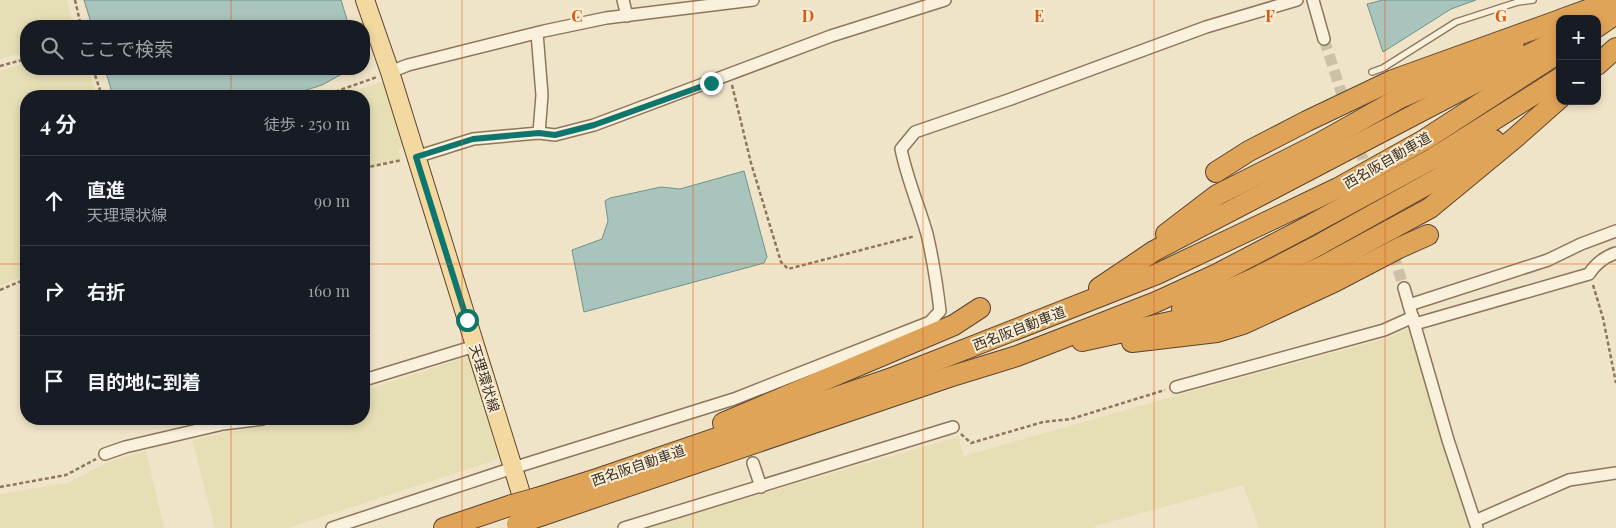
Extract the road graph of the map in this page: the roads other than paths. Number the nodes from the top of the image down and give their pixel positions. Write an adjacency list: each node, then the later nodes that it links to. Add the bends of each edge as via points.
1 (365, 0): 28 (main road, 天理環状線)
2 (623, 0): 14 (street)
3 (753, 0): 8 (street)
4 (944, 0): 35 (street, via 832,36 594,125 555,135)
5 (1297, 0): 55 (street, via 1206,27 915,132 901,149 936,276 940,311 930,322 735,402)
6 (1313, 0): 21 (street)
7 (1533, 0): 29 (lane, via 1456,22 1384,68)
8 (710, 3): 14 (street)
9 (1616, 7): 10 (highway); 11 (highway); 12 (highway); 13 (highway); 15 (highway)
10 (1579, 15)
11 (1587, 15)
12 (1593, 15)
13 (1597, 15)
14 (627, 16): 19 (street)
15 (1601, 20)
16 (1556, 21): 17 (highway, via 1393,80 1291,129 1216,172 1249,162 1397,88 1492,56)
17 (1556, 26)
18 (1556, 30): 39 (highway, via 1400,98 1217,195)
19 (537, 33): 28 (street); 35 (street, via 542,94)
20 (1556, 35): 39 (highway, via 1406,106)
21 (1324, 39)
22 (1556, 41): 41 (highway, via 1154,251)
23 (1556, 45): 45 (highway, via 1330,171 1154,259)
24 (1616, 46): 27 (highway)
25 (1556, 49): 45 (highway, via 1334,180)
26 (1556, 55): 45 (highway, 西名阪自動車道, via 1424,140 1338,188 1157,274)
27 (1601, 57)
28 (390, 72): 36 (main road, 天理環状線)
29 (1372, 72)
30 (1556, 81): 48 (highway, 西名阪自動車道, via 1432,159 1226,269 1156,302)
31 (1556, 87): 48 (highway, via 1425,174 1237,278 1178,304)
32 (1556, 93): 48 (highway, via 1439,178 1253,279 1195,305)
33 (1556, 97): 48 (highway, via 1512,134 1409,209 1229,301)
34 (1556, 102): 48 (highway, via 1430,208 1324,265 1230,309)
35 (539, 133): 36 (street, via 473,139)
36 (416, 157): 47 (main road, 天理環状線)
37 (1616, 231): 43 (street, via 1540,263)
38 (1428, 235): 48 (highway, via 1394,240 1276,299 1236,315)
39 (1156, 242): 41 (highway)
40 (1616, 254): 46 (street, via 1595,264 1589,274)
41 (1109, 282): 45 (highway)
42 (1404, 288): 43 (street)
43 (1409, 305): 46 (street)
44 (980, 308): 57 (highway, via 954,325 707,430 614,464)
45 (1048, 318): 57 (highway, 西名阪自動車道, via 892,378)
46 (1414, 321): 50 (street); 60 (street)
47 (475, 346): 49 (street); 55 (main road, 天理環状線)
48 (1017, 356): 59 (highway, 西名阪自動車道)
49 (370, 378)
50 (1176, 387)
51 (218, 425): 53 (street)
52 (953, 427): 58 (street)
53 (105, 454)
54 (753, 463): 58 (street)
55 (514, 468): 59 (main road, 天理環状線); 61 (street)
56 (1616, 473): 60 (street, via 1570,480)
57 (600, 478): 59 (highway, 西名阪自動車道)
58 (761, 487): 63 (street)
59 (524, 516): 62 (highway, 西名阪自動車道)
60 (1476, 525)
61 (332, 528)
62 (444, 528)
63 (624, 528)

